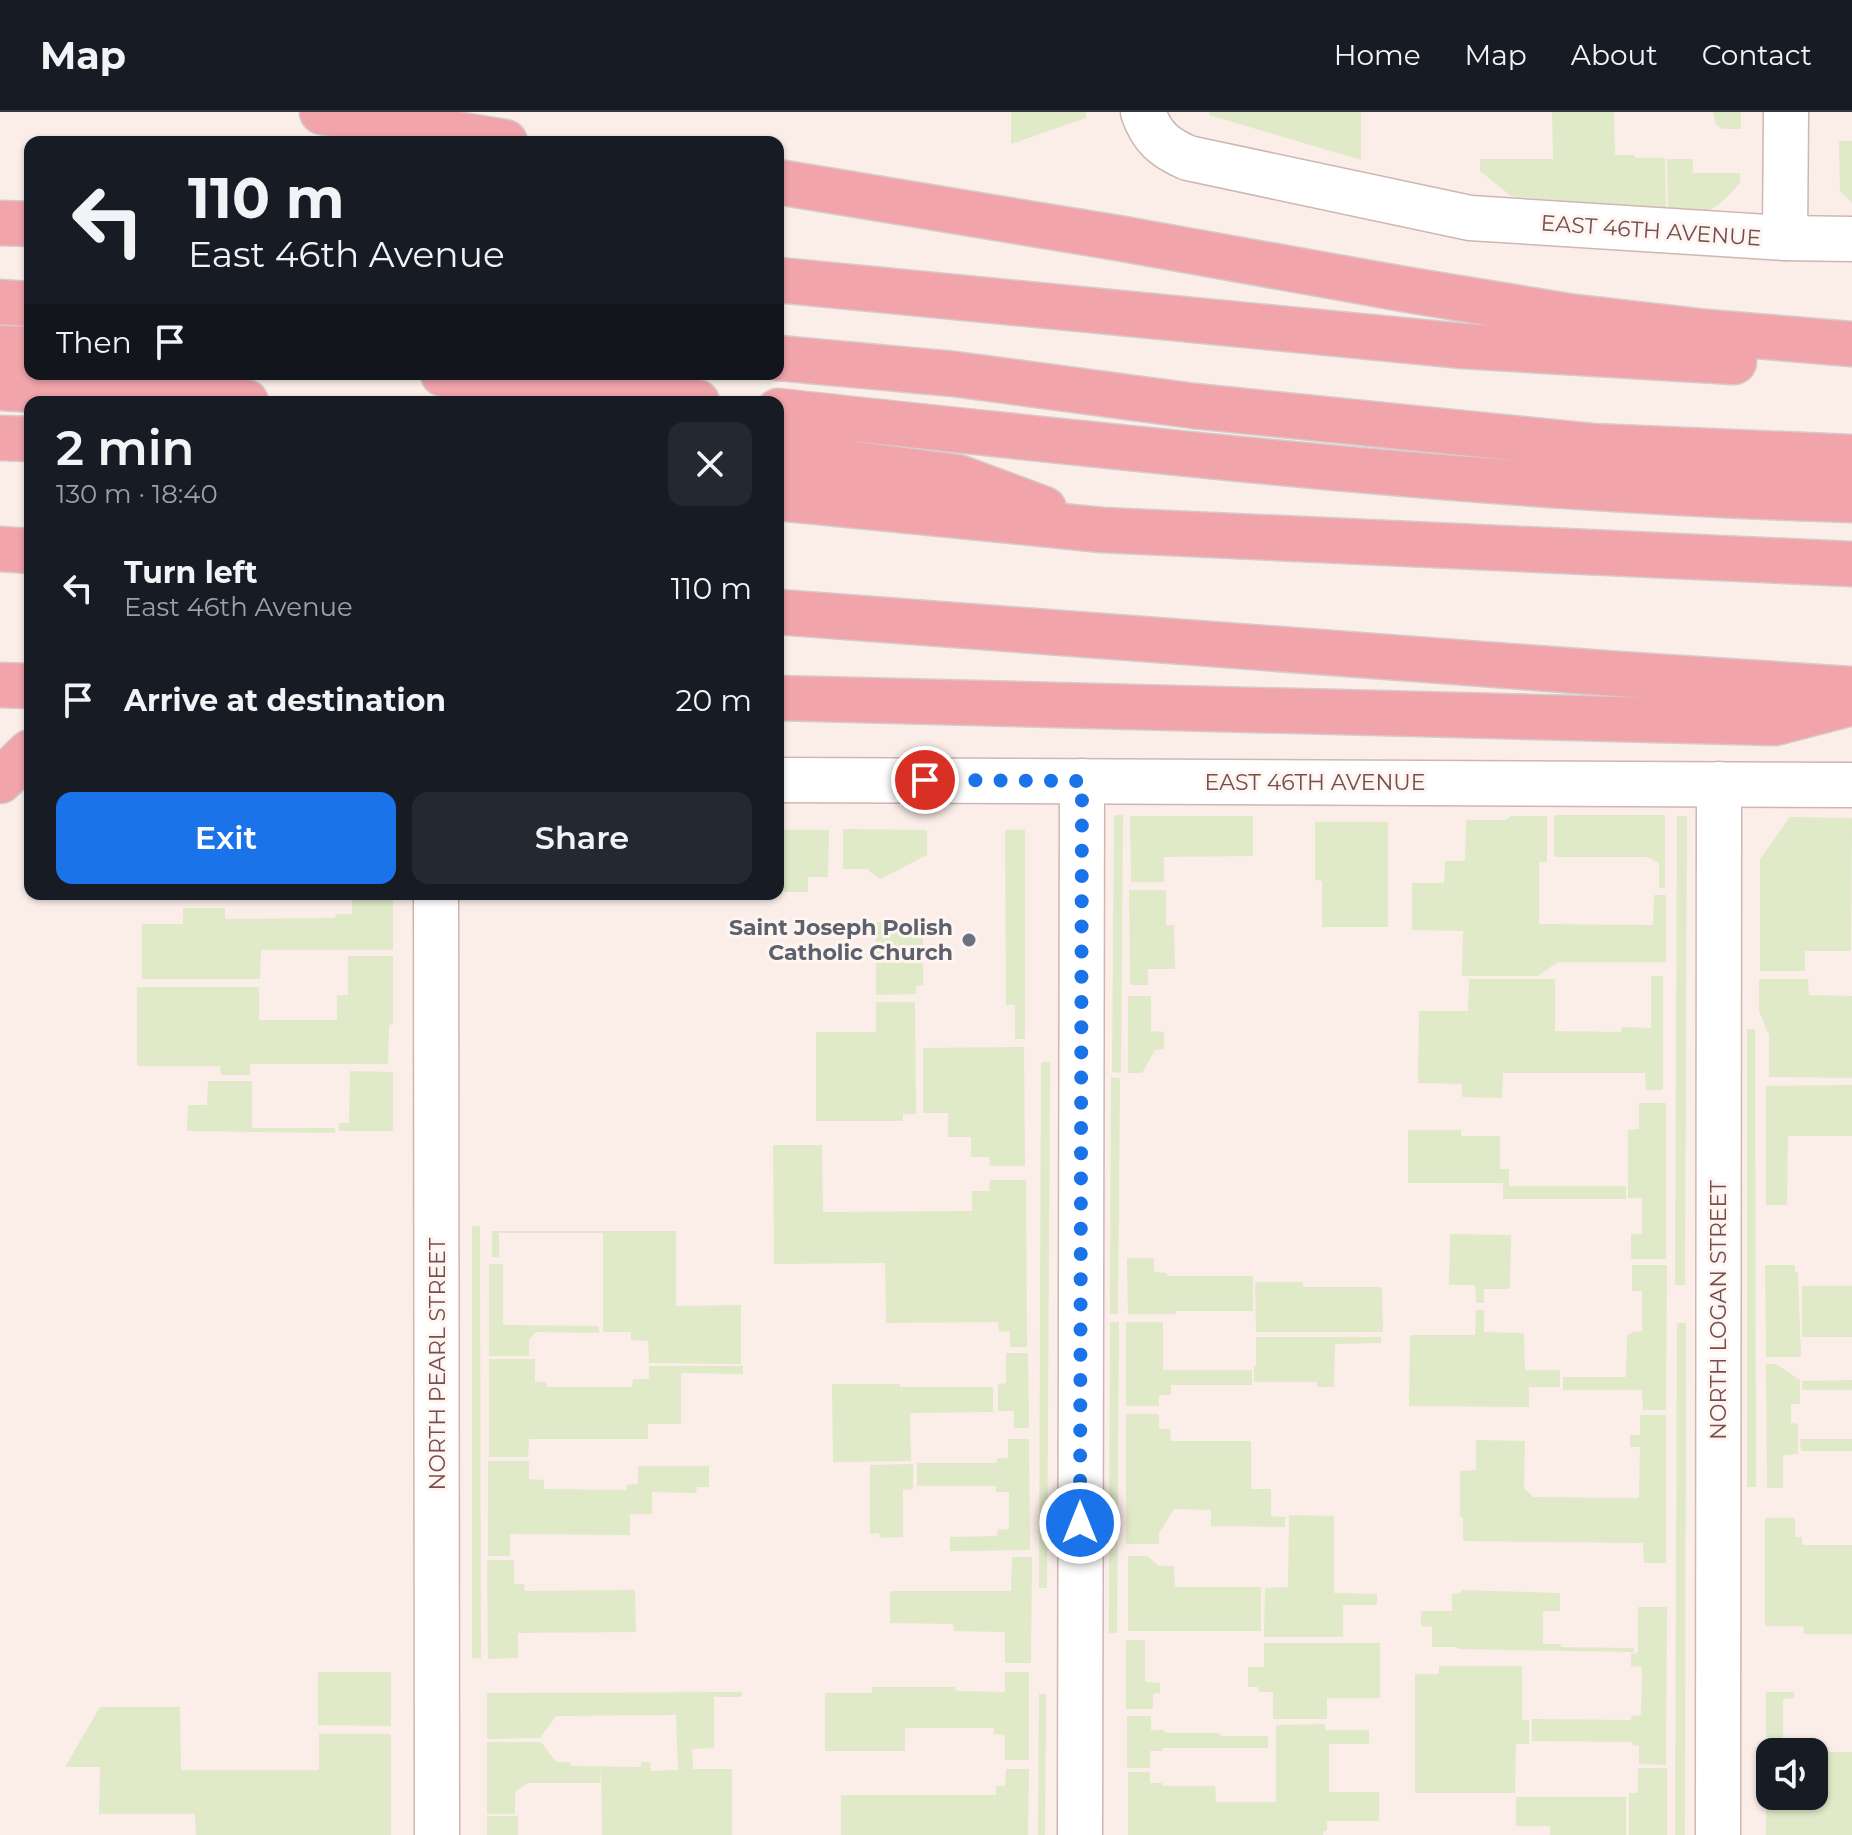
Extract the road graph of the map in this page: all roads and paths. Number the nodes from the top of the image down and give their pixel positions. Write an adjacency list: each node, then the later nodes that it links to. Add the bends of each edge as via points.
1 (322, 112): 4 (highway)
2 (1143, 112): 8 (street, EAST 46TH AVENUE, via 1153,135 1188,158 1470,218)
3 (1786, 112): 8 (street)
4 (468, 136)
5 (784, 183): 13 (highway, via 1568,316)
6 (0, 223): 7 (highway)
7 (24, 224)
8 (1785, 238): 9 (street, EAST 46TH AVENUE)
9 (1852, 239)
10 (784, 281): 17 (highway, via 1463,346)
11 (0, 302): 12 (highway)
12 (24, 304)
13 (1852, 344)
14 (0, 348): 15 (highway)
15 (24, 349)
16 (784, 359): 26 (highway, via 1592,446)
17 (1852, 364)
18 (497, 380): 21 (highway)
19 (0, 388): 20 (highway)
20 (152, 396)
21 (643, 396)
22 (784, 412): 28 (highway, via 1514,482)
23 (0, 438): 24 (highway)
24 (24, 439)
25 (784, 455): 29 (highway, via 958,477)
26 (1852, 457)
27 (784, 499): 29 (highway)
28 (1852, 500)
29 (1102, 530): 32 (highway)
30 (0, 549): 31 (highway)
31 (24, 551)
32 (1852, 564)
33 (784, 612): 36 (highway)
34 (0, 685): 35 (highway)
35 (24, 686)
36 (1852, 689)
37 (784, 698): 38 (highway, via 1775,723)
38 (1852, 703)
39 (24, 758): 41 (highway)
40 (784, 780): 42 (street, EAST 46TH AVENUE)
41 (0, 781)
42 (1082, 781): 43 (street, EAST 46TH AVENUE); 47 (street)
43 (1719, 784): 44 (street, EAST 46TH AVENUE); 48 (street, NORTH LOGAN STREET)
44 (1852, 785)
45 (436, 900): 46 (street, NORTH PEARL STREET)
46 (437, 1835)
47 (1080, 1835)
48 (1718, 1835)

